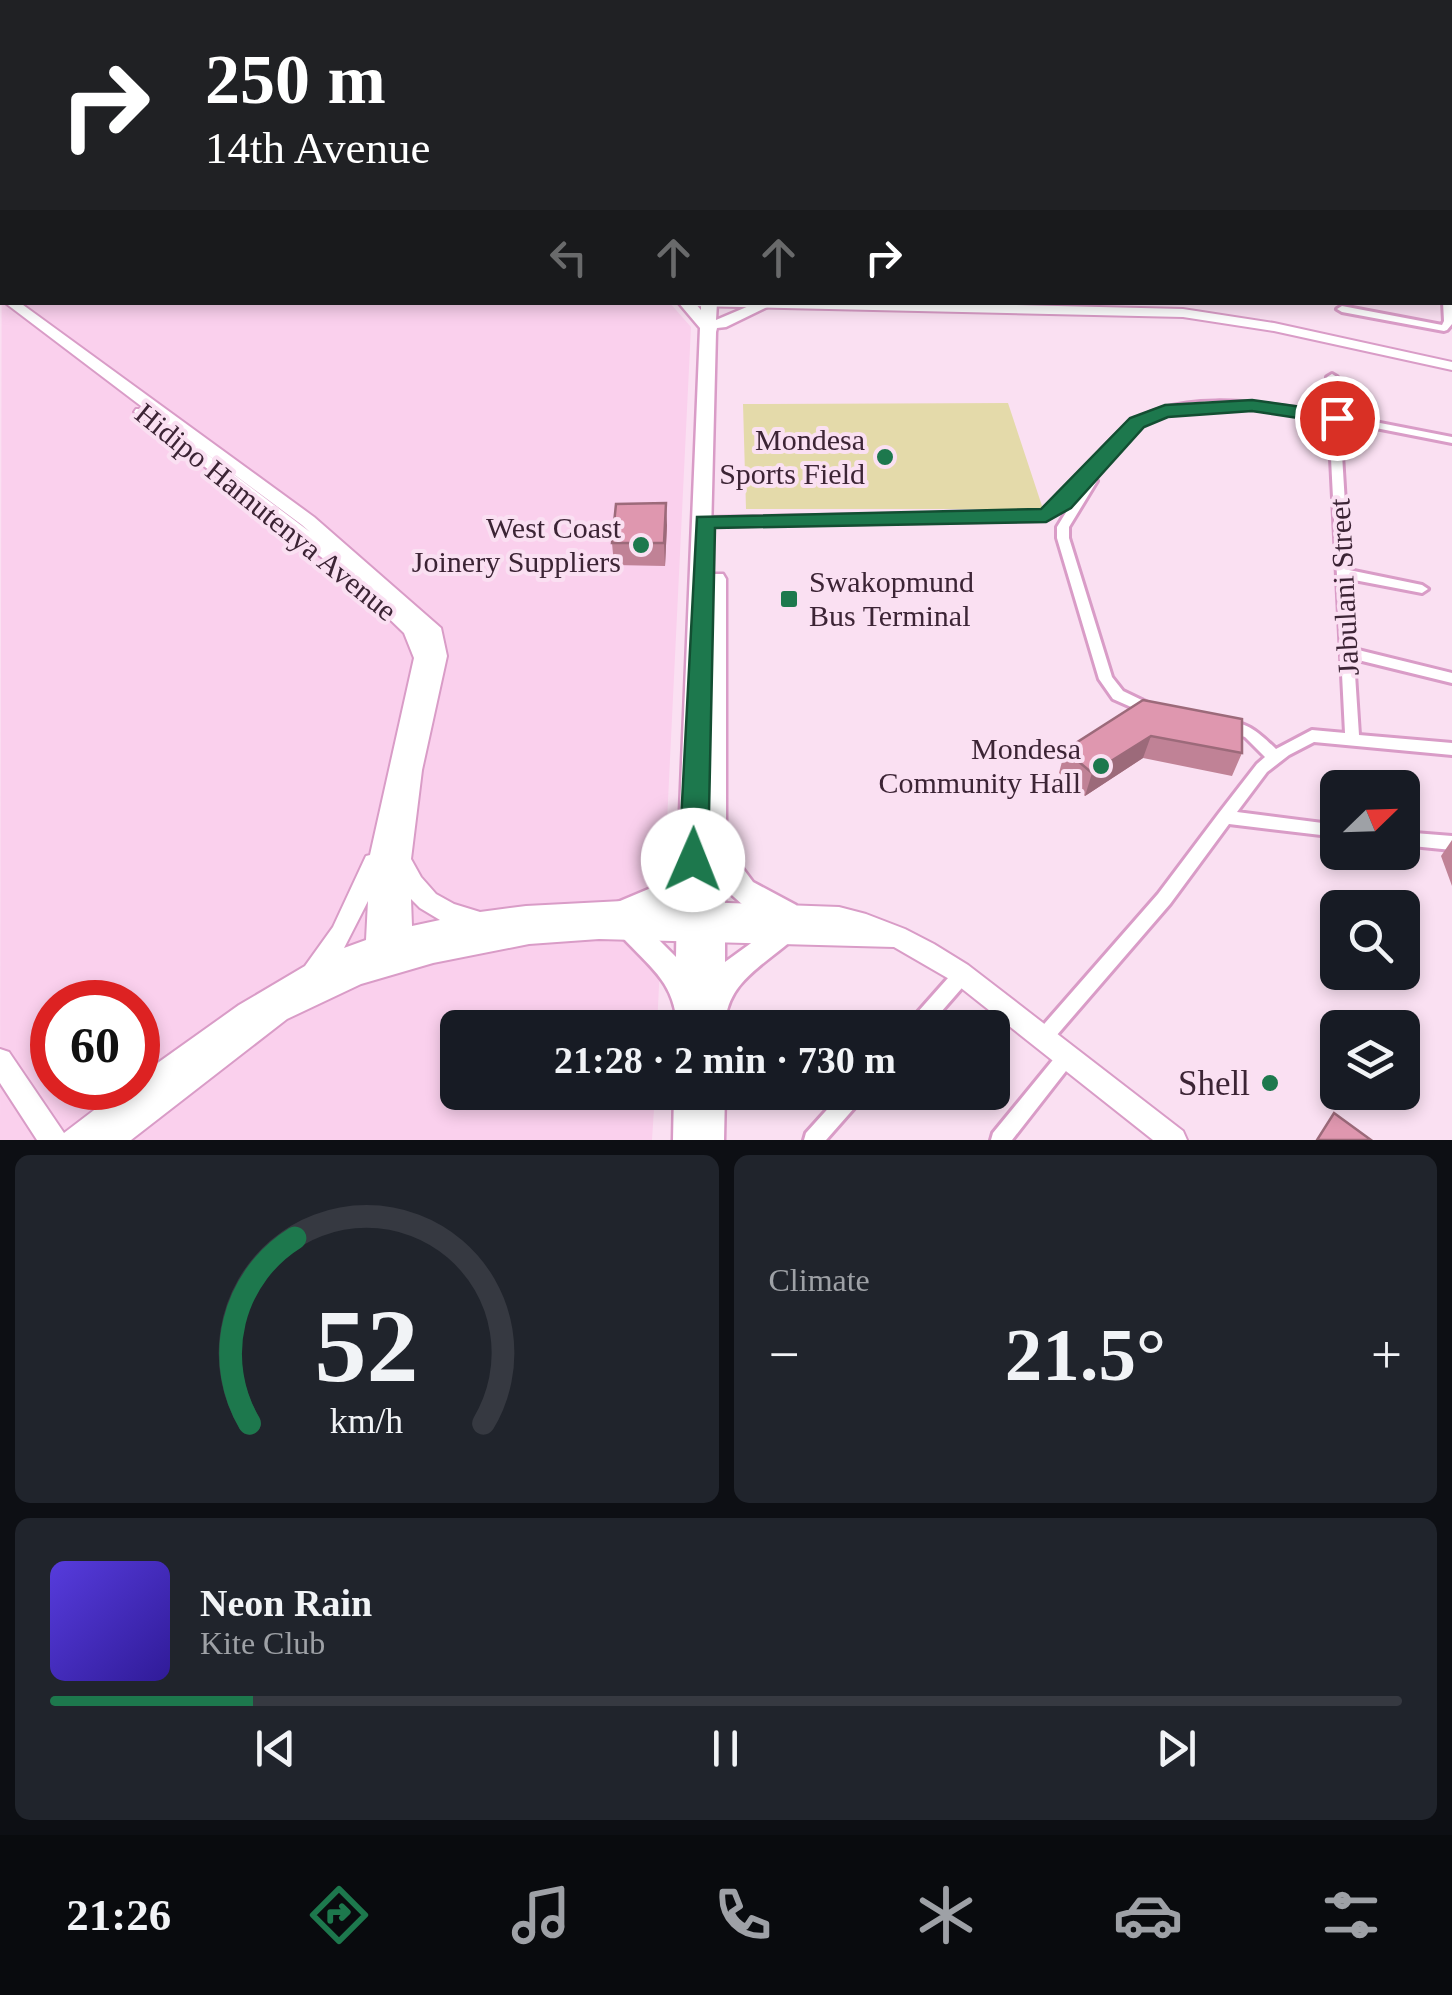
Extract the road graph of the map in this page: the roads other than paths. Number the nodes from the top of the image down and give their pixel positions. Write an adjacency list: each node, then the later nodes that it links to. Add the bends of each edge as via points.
1 (14, 305): 27 (street, Hidipo Hamutenya Avenue, via 308,521 428,625 438,656)
2 (754, 305): 5 (main road)
3 (806, 305): 8 (street, via 1208,315)
4 (0, 307): 27 (street, Hidipo Hamutenya Avenue, via 338,561 419,638 423,658)
5 (708, 309): 13 (main road)
6 (1342, 309): 7 (street)
7 (1448, 329)
8 (1452, 366)
9 (1332, 378): 10 (street, Jabulani Street)
10 (1337, 418): 11 (street); 12 (street, via 1252,406 1165,411 1137,422); 14 (street, Jabulani Street)
11 (1452, 440)
12 (1106, 458): 13 (street, via 1046,516); 18 (street, via 1068,518 1063,538 1106,679 1118,695)
13 (711, 522): 28 (main road)
14 (1344, 573): 15 (street); 16 (street, Jabulani Street)
15 (1422, 589)
16 (1347, 652): 17 (street); 20 (street, Jabulani Street)
17 (1452, 678)
18 (1156, 712)
19 (1208, 722): 22 (street, via 1250,733)
20 (1352, 737): 21 (street); 22 (street, via 1312,736)
21 (1452, 748)
22 (1274, 758): 23 (street)
23 (1224, 817): 24 (street); 41 (street, via 1164,899)
24 (1320, 828)
25 (1420, 840): 26 (street)
26 (1452, 843)
27 (389, 850): 30 (street, via 429,906); 33 (street, Hidipo Hamutenya Avenue); 34 (street, Hidipo Hamutenya Avenue); 35 (street)
28 (703, 852): 29 (main road); 31 (main road); 32 (main road)
29 (627, 921): 30 (street); 31 (street); 33 (street); 37 (main road, via 678,977)
30 (479, 922): 33 (street)
31 (701, 922): 32 (street); 38 (main road)
32 (784, 923): 36 (street, via 895,938); 39 (main road, via 730,975)
33 (403, 951): 34 (street)
34 (376, 959): 35 (street); 49 (street, via 278,1011)
35 (311, 975): 48 (street, via 233,1023)
36 (962, 976): 40 (street); 41 (street)
37 (697, 1010)
38 (701, 1010)
39 (705, 1010)
40 (931, 1010)
41 (1044, 1037): 42 (street)
42 (1067, 1056): 53 (street); 54 (street)
43 (0, 1060): 47 (street)
44 (689, 1110): 50 (main road)
45 (710, 1110): 51 (main road)
46 (840, 1110): 52 (street)
47 (53, 1140)
48 (74, 1140)
49 (110, 1140)
50 (688, 1140)
51 (710, 1140)
52 (813, 1140)
53 (1000, 1140)
54 (1174, 1140)

